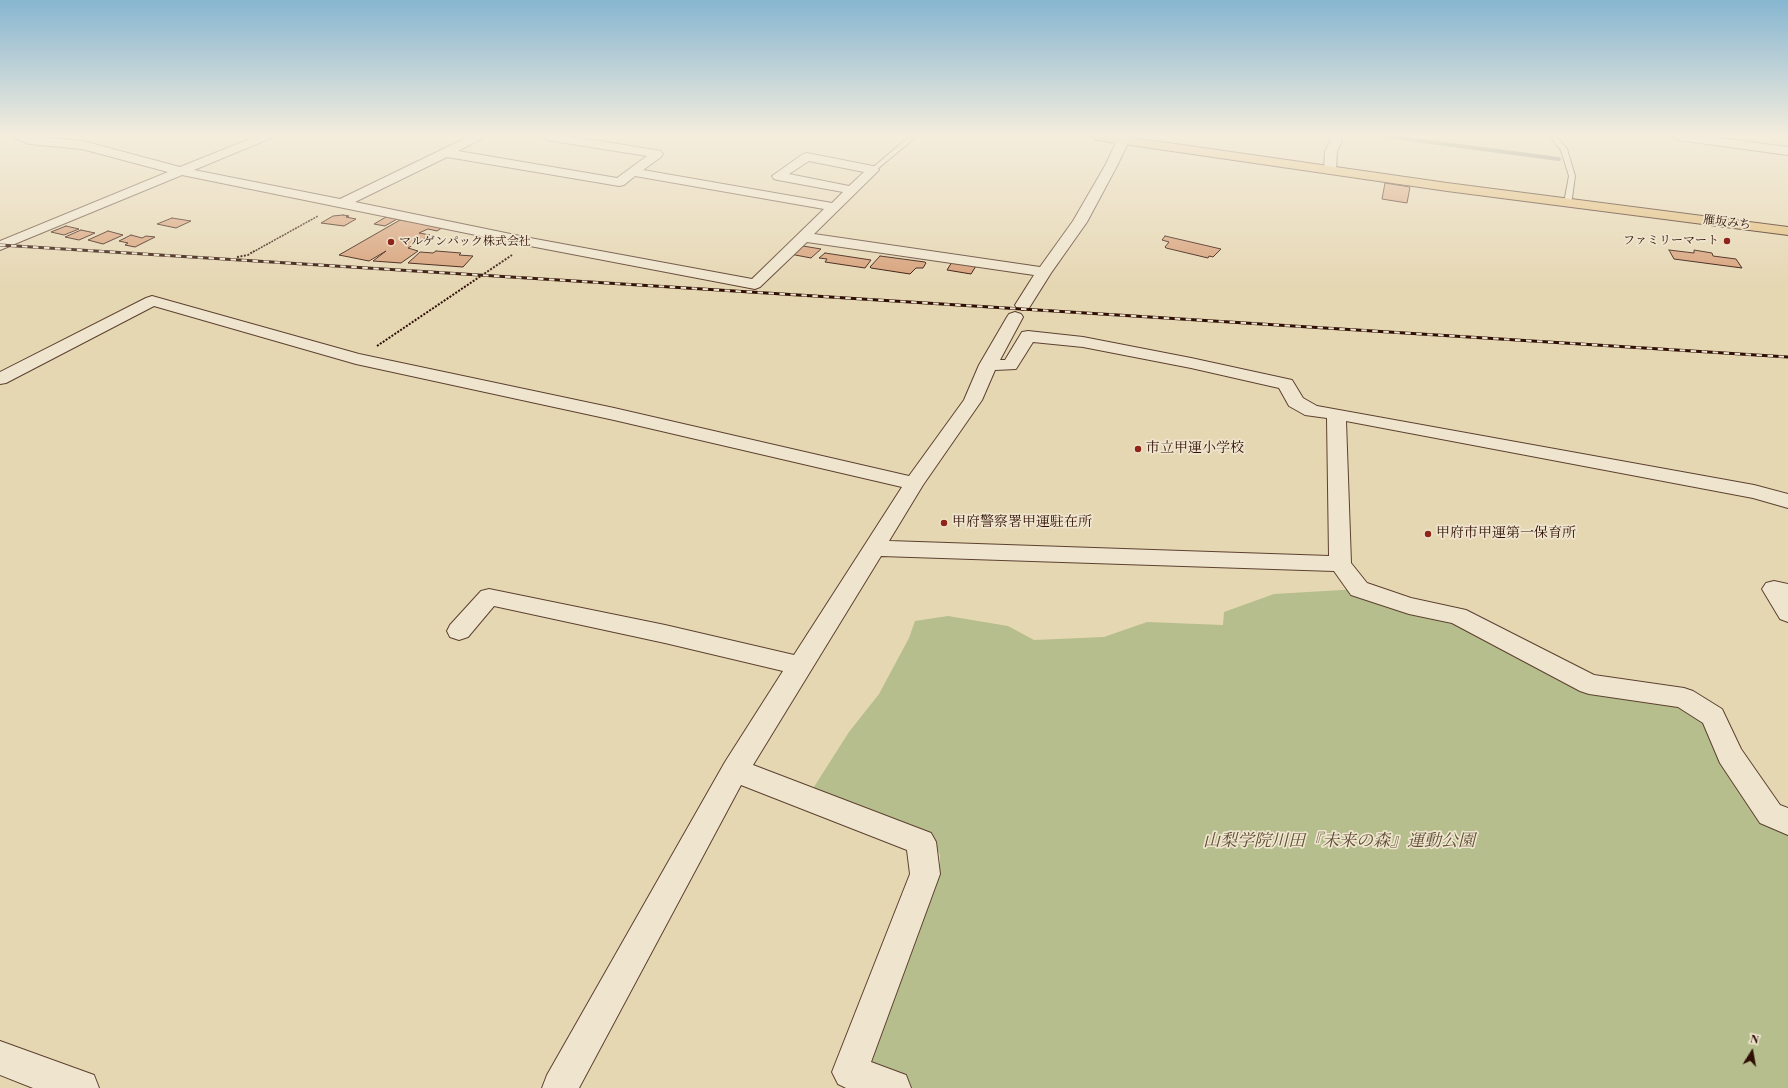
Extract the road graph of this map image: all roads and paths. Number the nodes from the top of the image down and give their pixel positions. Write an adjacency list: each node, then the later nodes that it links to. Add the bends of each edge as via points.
1 (146, 187): 17 (street)
2 (255, 187): 12 (street)
3 (377, 187): 12 (street)
4 (718, 187): 13 (street)
5 (835, 187): 10 (street)
6 (855, 187): 10 (street)
7 (1098, 187): 19 (street, via 1080,222)
8 (1451, 187): 11 (highway, 雁坂みち)
9 (1570, 187): 11 (lane)
10 (852, 190): 13 (street)
11 (1568, 203): 14 (highway, 雁坂みち)
12 (341, 204): 16 (street); 18 (path, via 248,255)
13 (834, 207): 15 (street)
14 (1788, 231)
15 (803, 237): 16 (street, via 755,284); 19 (street)
16 (530, 242): 20 (path)
17 (0, 246)
18 (237, 257)
19 (1044, 272): 21 (street)
20 (356, 359): 22 (street, via 152,302); 24 (street, via 614,414)
21 (988, 365): 23 (street, via 1010,365 1028,336 1083,342 1286,384 1296,402 1312,412); 24 (street, via 973,400)
22 (0, 379)
23 (1336, 414): 25 (street, via 1754,492); 27 (street)
24 (914, 484): 26 (street)
25 (1788, 501)
26 (875, 548): 27 (street); 31 (street)
27 (1340, 564): 33 (street, via 1358,589 1409,606 1458,616 1589,684 1684,698 1712,716 1730,755 1770,814)
28 (1788, 592): 29 (street, via 1774,589)
29 (1788, 613)
30 (459, 631): 31 (street, via 489,597)
31 (801, 666): 32 (street)
32 (735, 770): 36 (street); 37 (street, via 921,842 925,874 850,1072)
33 (1788, 822)
34 (0, 1058): 35 (street)
35 (81, 1088)
36 (560, 1088)
37 (893, 1088)

